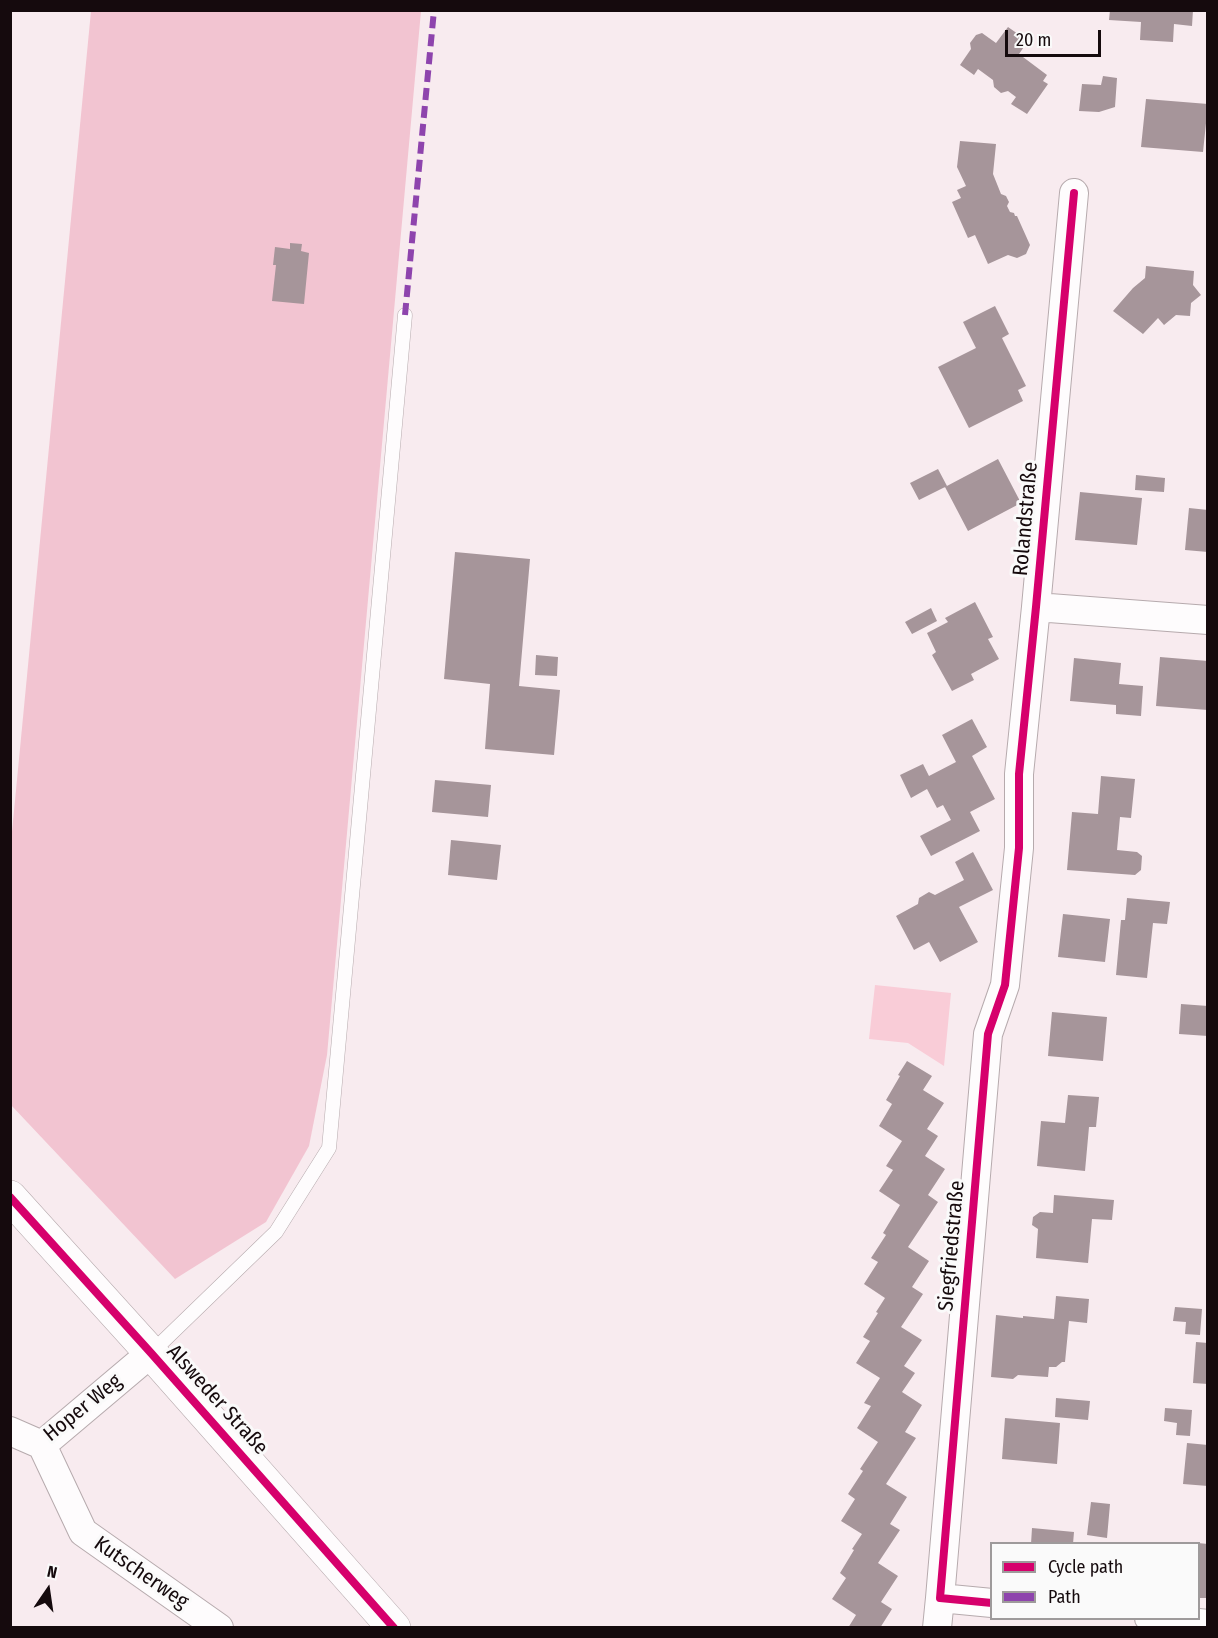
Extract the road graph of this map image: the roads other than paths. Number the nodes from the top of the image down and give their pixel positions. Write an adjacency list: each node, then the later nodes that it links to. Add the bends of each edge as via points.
1 (1074, 193): 3 (street, Rolandstraße)
2 (405, 315): 7 (lane, via 328,1148 276,1232)
3 (1036, 607): 4 (street, Rolandstraße); 5 (street, Rolandstraße, via 1019,774)
4 (1208, 620)
5 (1019, 848): 10 (street, Siegfriedstraße, via 1005,985 988,1034)
6 (10, 1197): 7 (street, Alsweder Straße)
7 (151, 1353): 9 (street, Hoper Weg); 15 (street, Alsweder Straße)
8 (10, 1431): 9 (street, Hoper Weg)
9 (42, 1445): 14 (street, Kutscherweg, via 83,1533)
10 (940, 1598): 11 (street); 16 (street, Siegfriedstraße)
11 (990, 1603)
12 (1169, 1620): 13 (street)
13 (1208, 1624)
14 (219, 1628)
15 (394, 1628)
16 (937, 1628)

